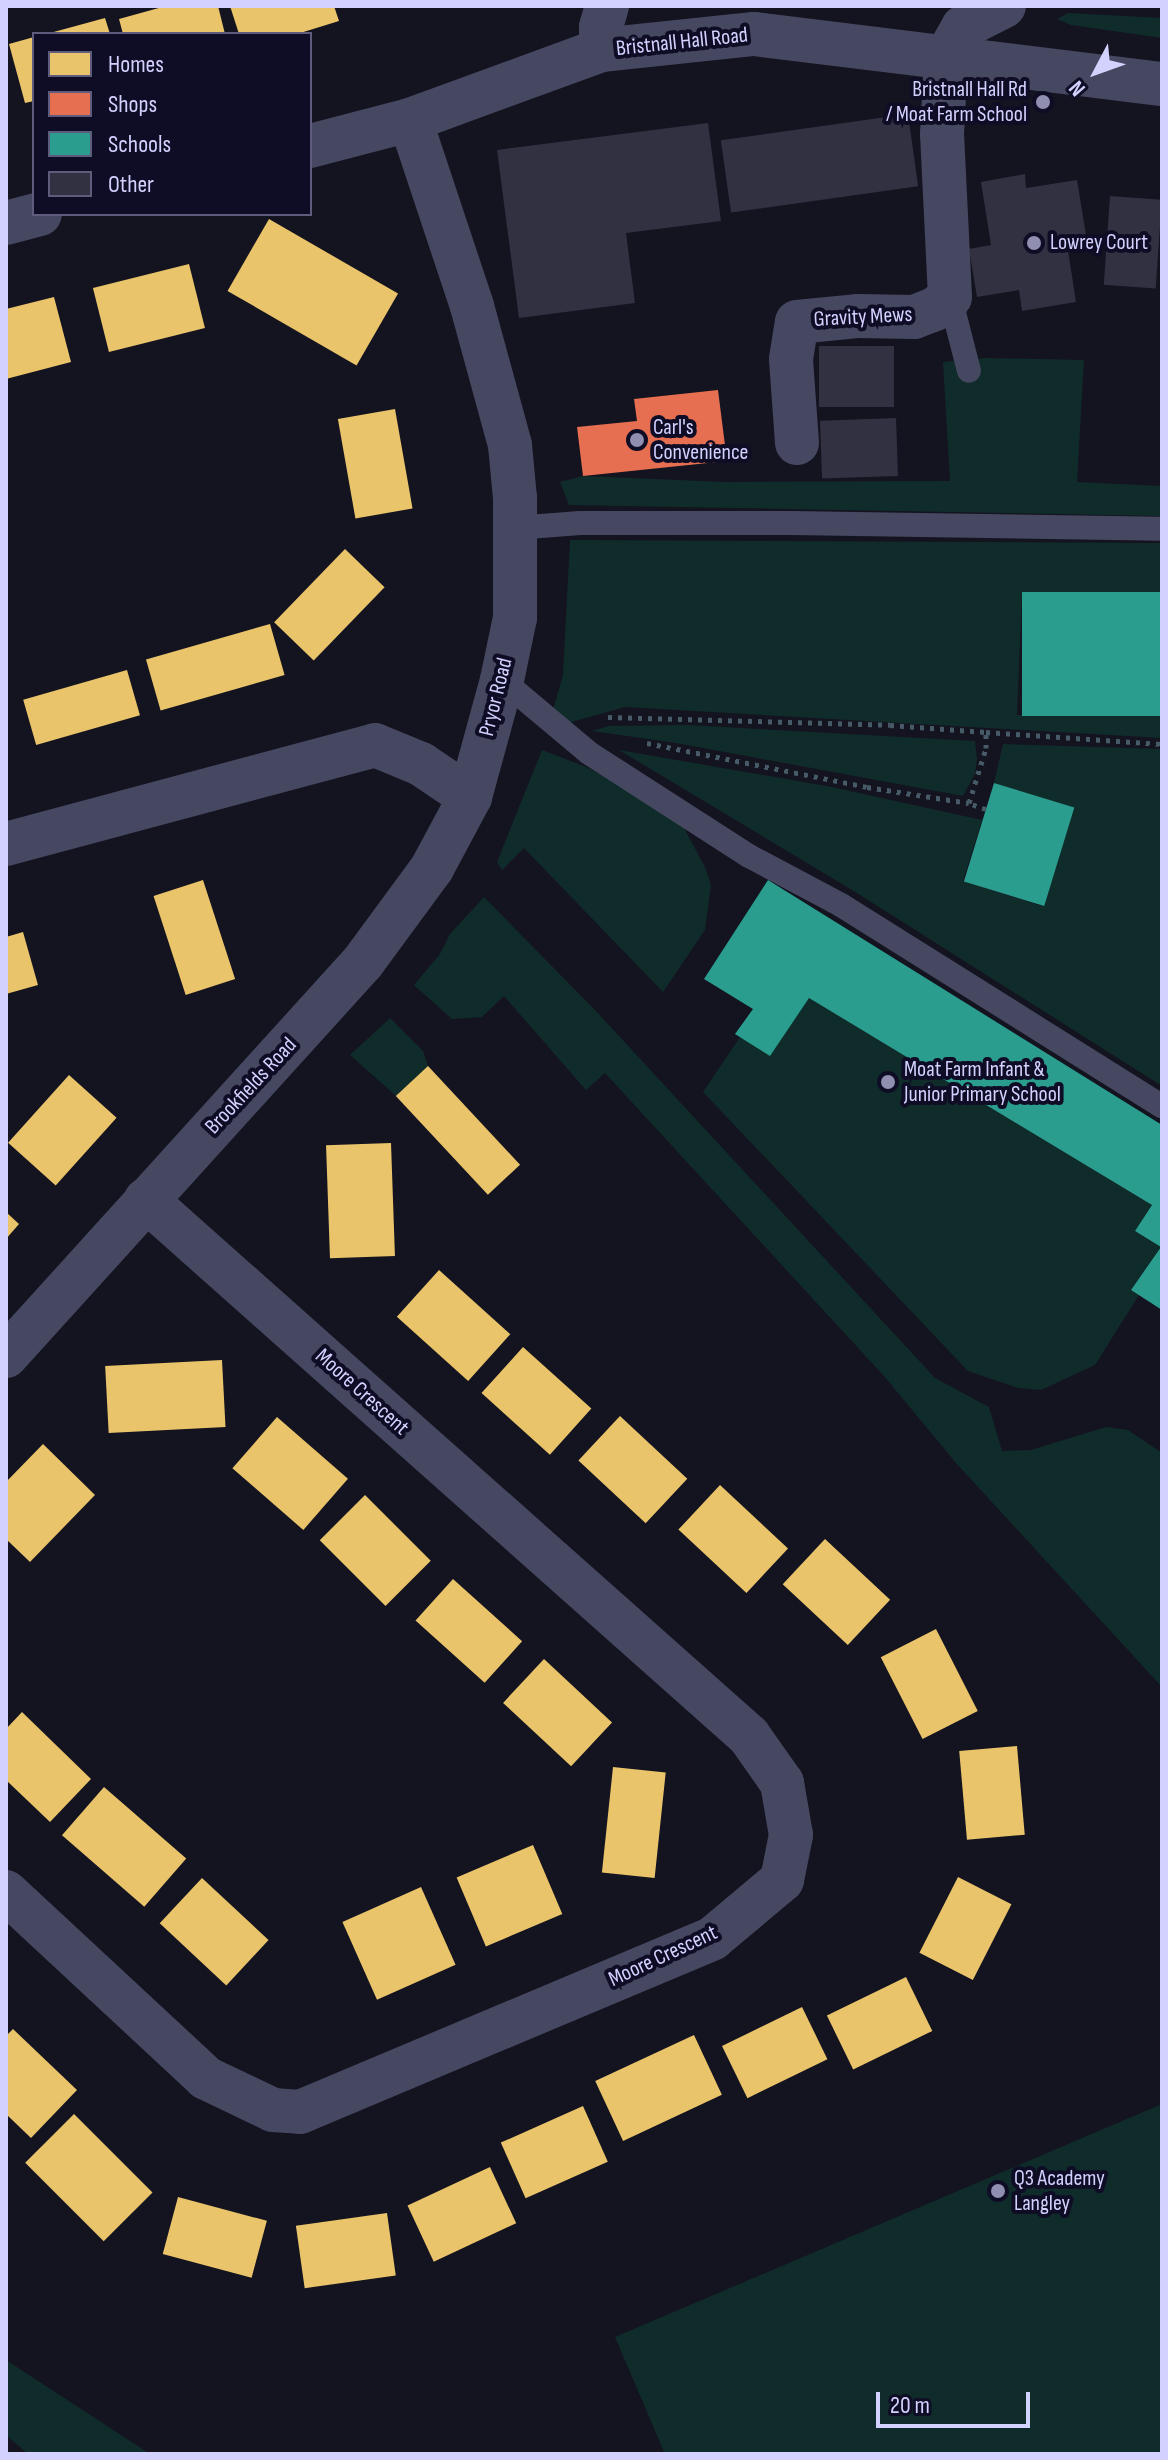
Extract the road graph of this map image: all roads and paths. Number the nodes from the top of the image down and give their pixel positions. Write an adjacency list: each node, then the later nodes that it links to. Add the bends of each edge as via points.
1 (607, 6): 4 (street)
2 (1004, 6): 5 (street, via 963,27)
3 (748, 20): 4 (street, Bristnall Hall Road); 5 (street, Bristnall Hall Road)
4 (601, 50): 7 (street, Bristnall Hall Road)
5 (946, 57): 6 (street, Bristnall Hall Road); 11 (street, via 942,134)
6 (1162, 84)
7 (410, 120): 8 (street, Bristnall Hall Road); 14 (street, Pryor Road, via 472,306 510,445)
8 (312, 145)
9 (32, 216): 10 (street)
10 (6, 223)
11 (950, 297): 12 (lane); 13 (street, Gravity Mews, via 914,317 797,322 791,359)
12 (969, 371)
13 (797, 443)
14 (515, 528): 15 (lane, via 791,523); 16 (street, Pryor Road, via 515,618)
15 (1162, 529)
16 (502, 680): 18 (lane); 20 (street, Pryor Road)
17 (986, 732): 18 (path, via 603,717); 19 (path); 21 (path)
18 (564, 733): 21 (path, via 619,737); 24 (lane, via 749,856 841,905)
19 (1162, 744)
20 (470, 797): 23 (street, via 421,764 375,745); 25 (street, Brookfields Road, via 432,868 363,962)
21 (969, 803): 22 (path)
22 (986, 809)
23 (6, 844)
24 (1162, 1106)
25 (146, 1200): 26 (street, Brookfields Road); 27 (street, Moore Crescent, via 749,1736 782,1783 791,1835 782,1880 713,1938 300,2112 273,2110 206,2078)
26 (6, 1356)
27 (6, 1892)

